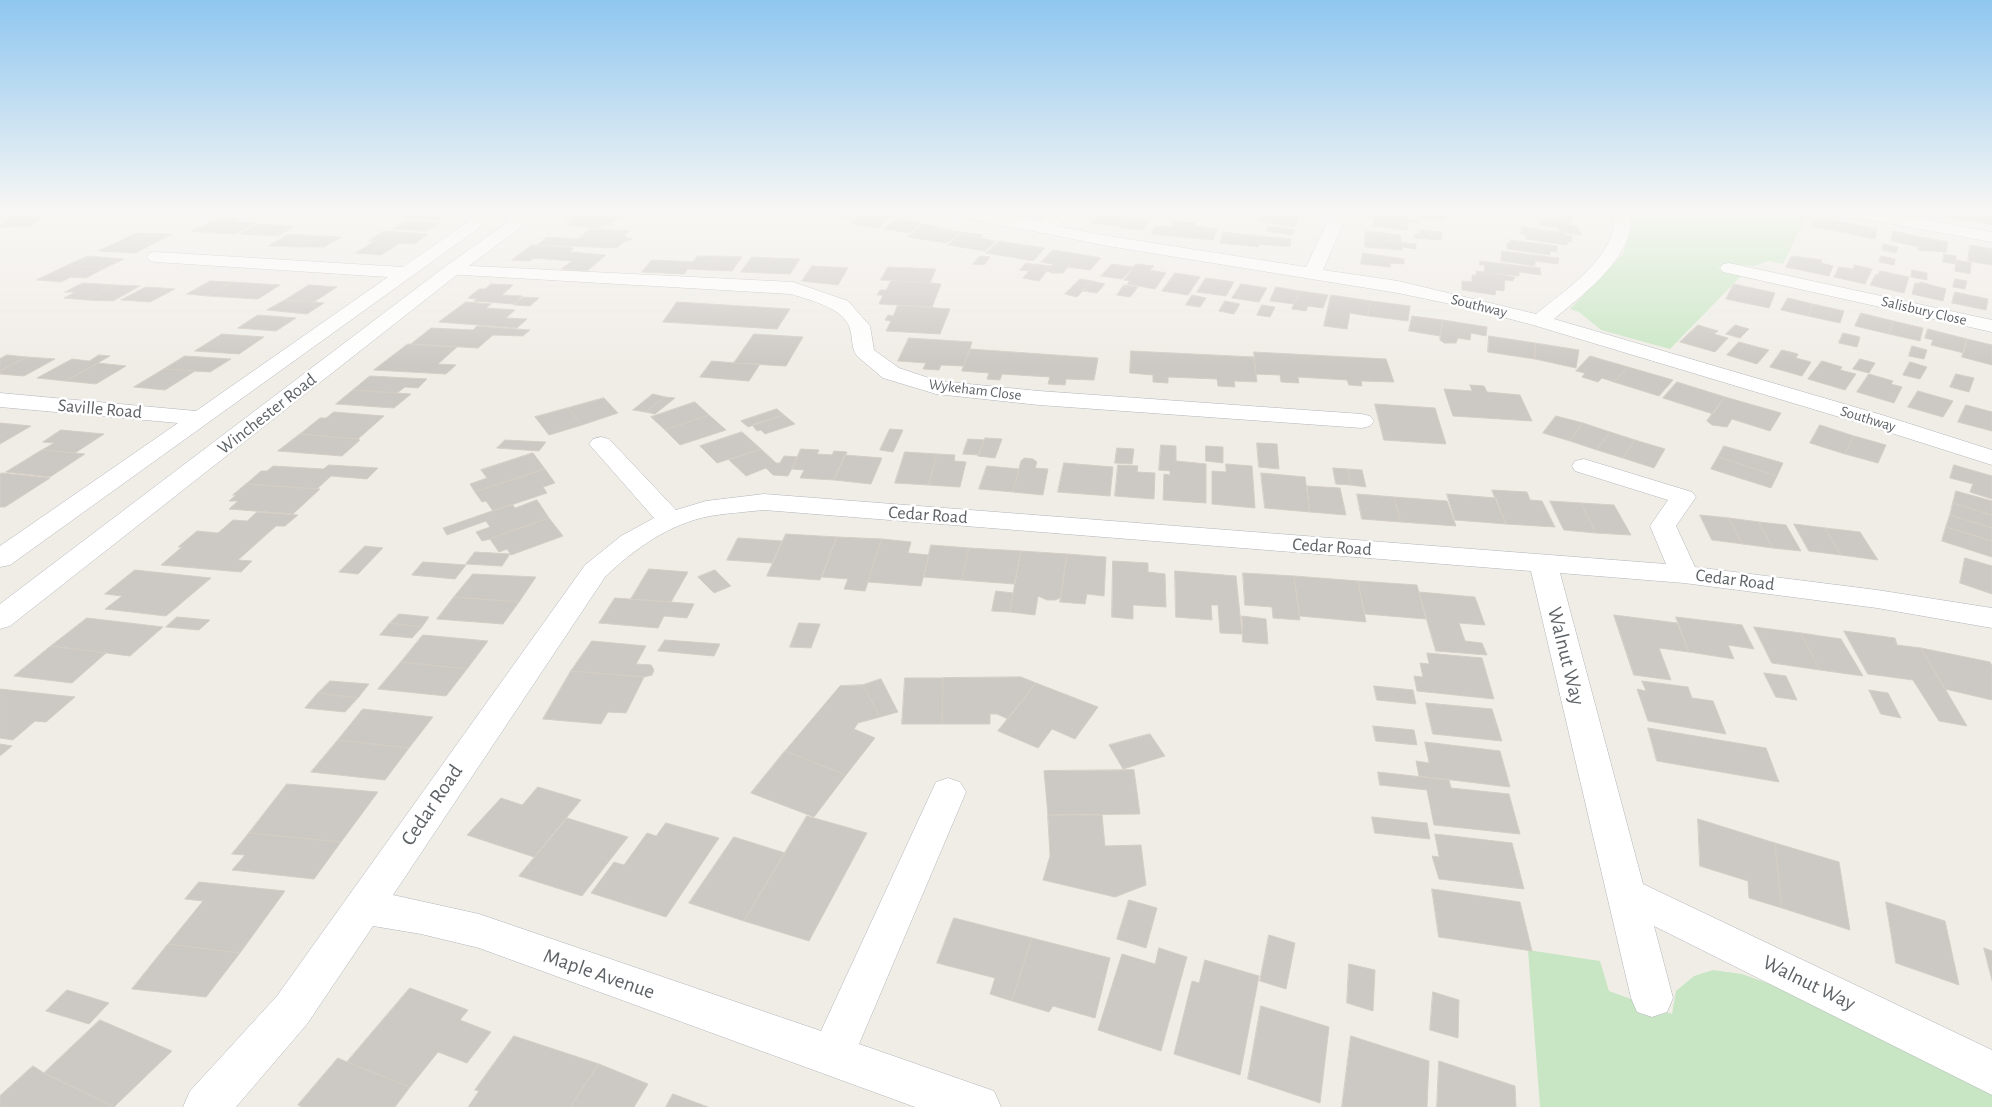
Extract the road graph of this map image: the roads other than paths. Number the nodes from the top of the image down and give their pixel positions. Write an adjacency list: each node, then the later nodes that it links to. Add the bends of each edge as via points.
1 (225, 262): 10 (street)
2 (423, 262): 10 (street, Winchester Road)
3 (464, 262): 8 (street, Winchester Road)
4 (1237, 262): 9 (street, Southway)
5 (1317, 262): 9 (street)
6 (1604, 262): 11 (street, via 1583,285)
7 (1729, 268): 12 (street, Salisbury Close, via 1773,270)
8 (452, 270): 15 (street, Wykeham Close, via 793,288 841,304 860,326 864,352 891,373 936,387 1040,398); 24 (street, Winchester Road)
9 (1312, 273): 11 (street, Southway, via 1398,287)
10 (406, 274): 14 (street, Winchester Road)
11 (1540, 321): 17 (street, Southway)
12 (1992, 326)
13 (0, 400): 14 (street, Saville Road)
14 (200, 418): 20 (street, Winchester Road)
15 (1362, 421)
16 (601, 444): 19 (street)
17 (1992, 458)
18 (1584, 466): 22 (street, via 1683,497 1663,526)
19 (671, 520): 21 (street, Cedar Road, via 706,509 764,502); 27 (street, Cedar Road, via 643,532 618,549 595,571)
20 (0, 559)
21 (1543, 563): 22 (street, Cedar Road); 26 (street, Walnut Way)
22 (1684, 574): 23 (street, Cedar Road, via 1877,599)
23 (1992, 618)
24 (0, 619)
25 (948, 792): 29 (street)
26 (1626, 894): 28 (street, Walnut Way); 30 (street, Walnut Way)
27 (362, 907): 29 (street, Maple Avenue, via 480,931); 31 (street, Cedar Road, via 292,1010)
28 (1652, 998)
29 (832, 1056): 32 (street, Maple Avenue)
30 (1992, 1073)
31 (206, 1107)
32 (978, 1107)

